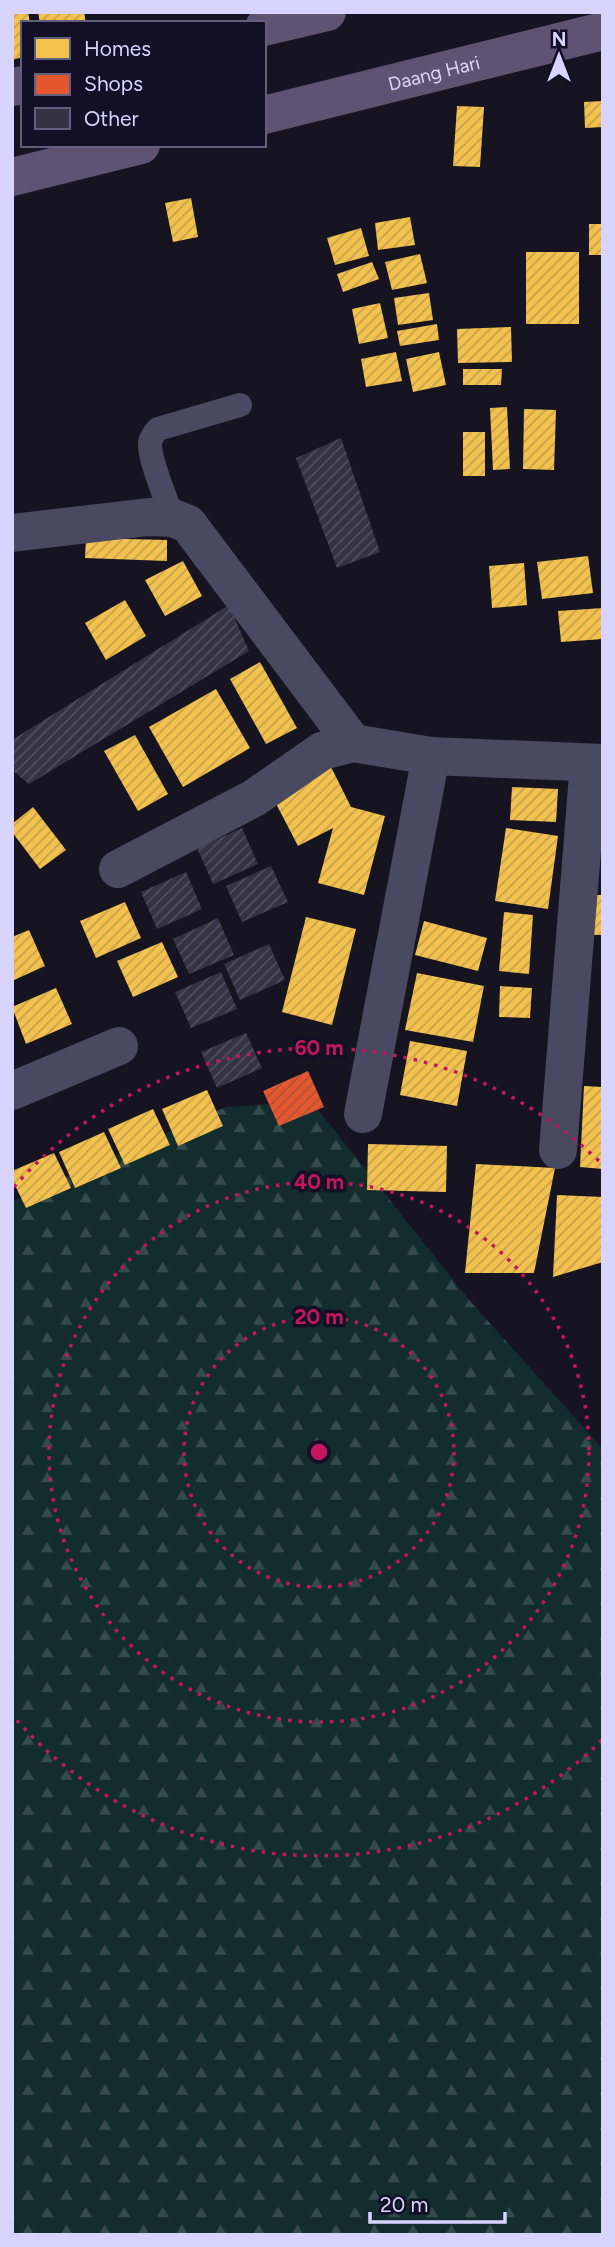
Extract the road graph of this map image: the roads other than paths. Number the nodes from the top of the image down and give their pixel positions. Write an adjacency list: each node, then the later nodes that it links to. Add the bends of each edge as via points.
1 (327, 12): 2 (main road)
2 (266, 27)
3 (603, 31): 4 (main road, Daang Hari)
4 (266, 114)
5 (133, 147): 6 (main road)
6 (12, 177)
7 (240, 405): 8 (lane, via 153,434 152,454)
8 (173, 518): 9 (street); 10 (street, via 188,524)
9 (12, 533)
10 (353, 743): 11 (street); 13 (street, via 322,751 254,798)
11 (430, 756): 12 (street); 16 (street)
12 (596, 763): 17 (street)
13 (118, 869)
14 (119, 1046): 15 (street)
15 (12, 1091)
16 (363, 1114)
17 (558, 1150)

